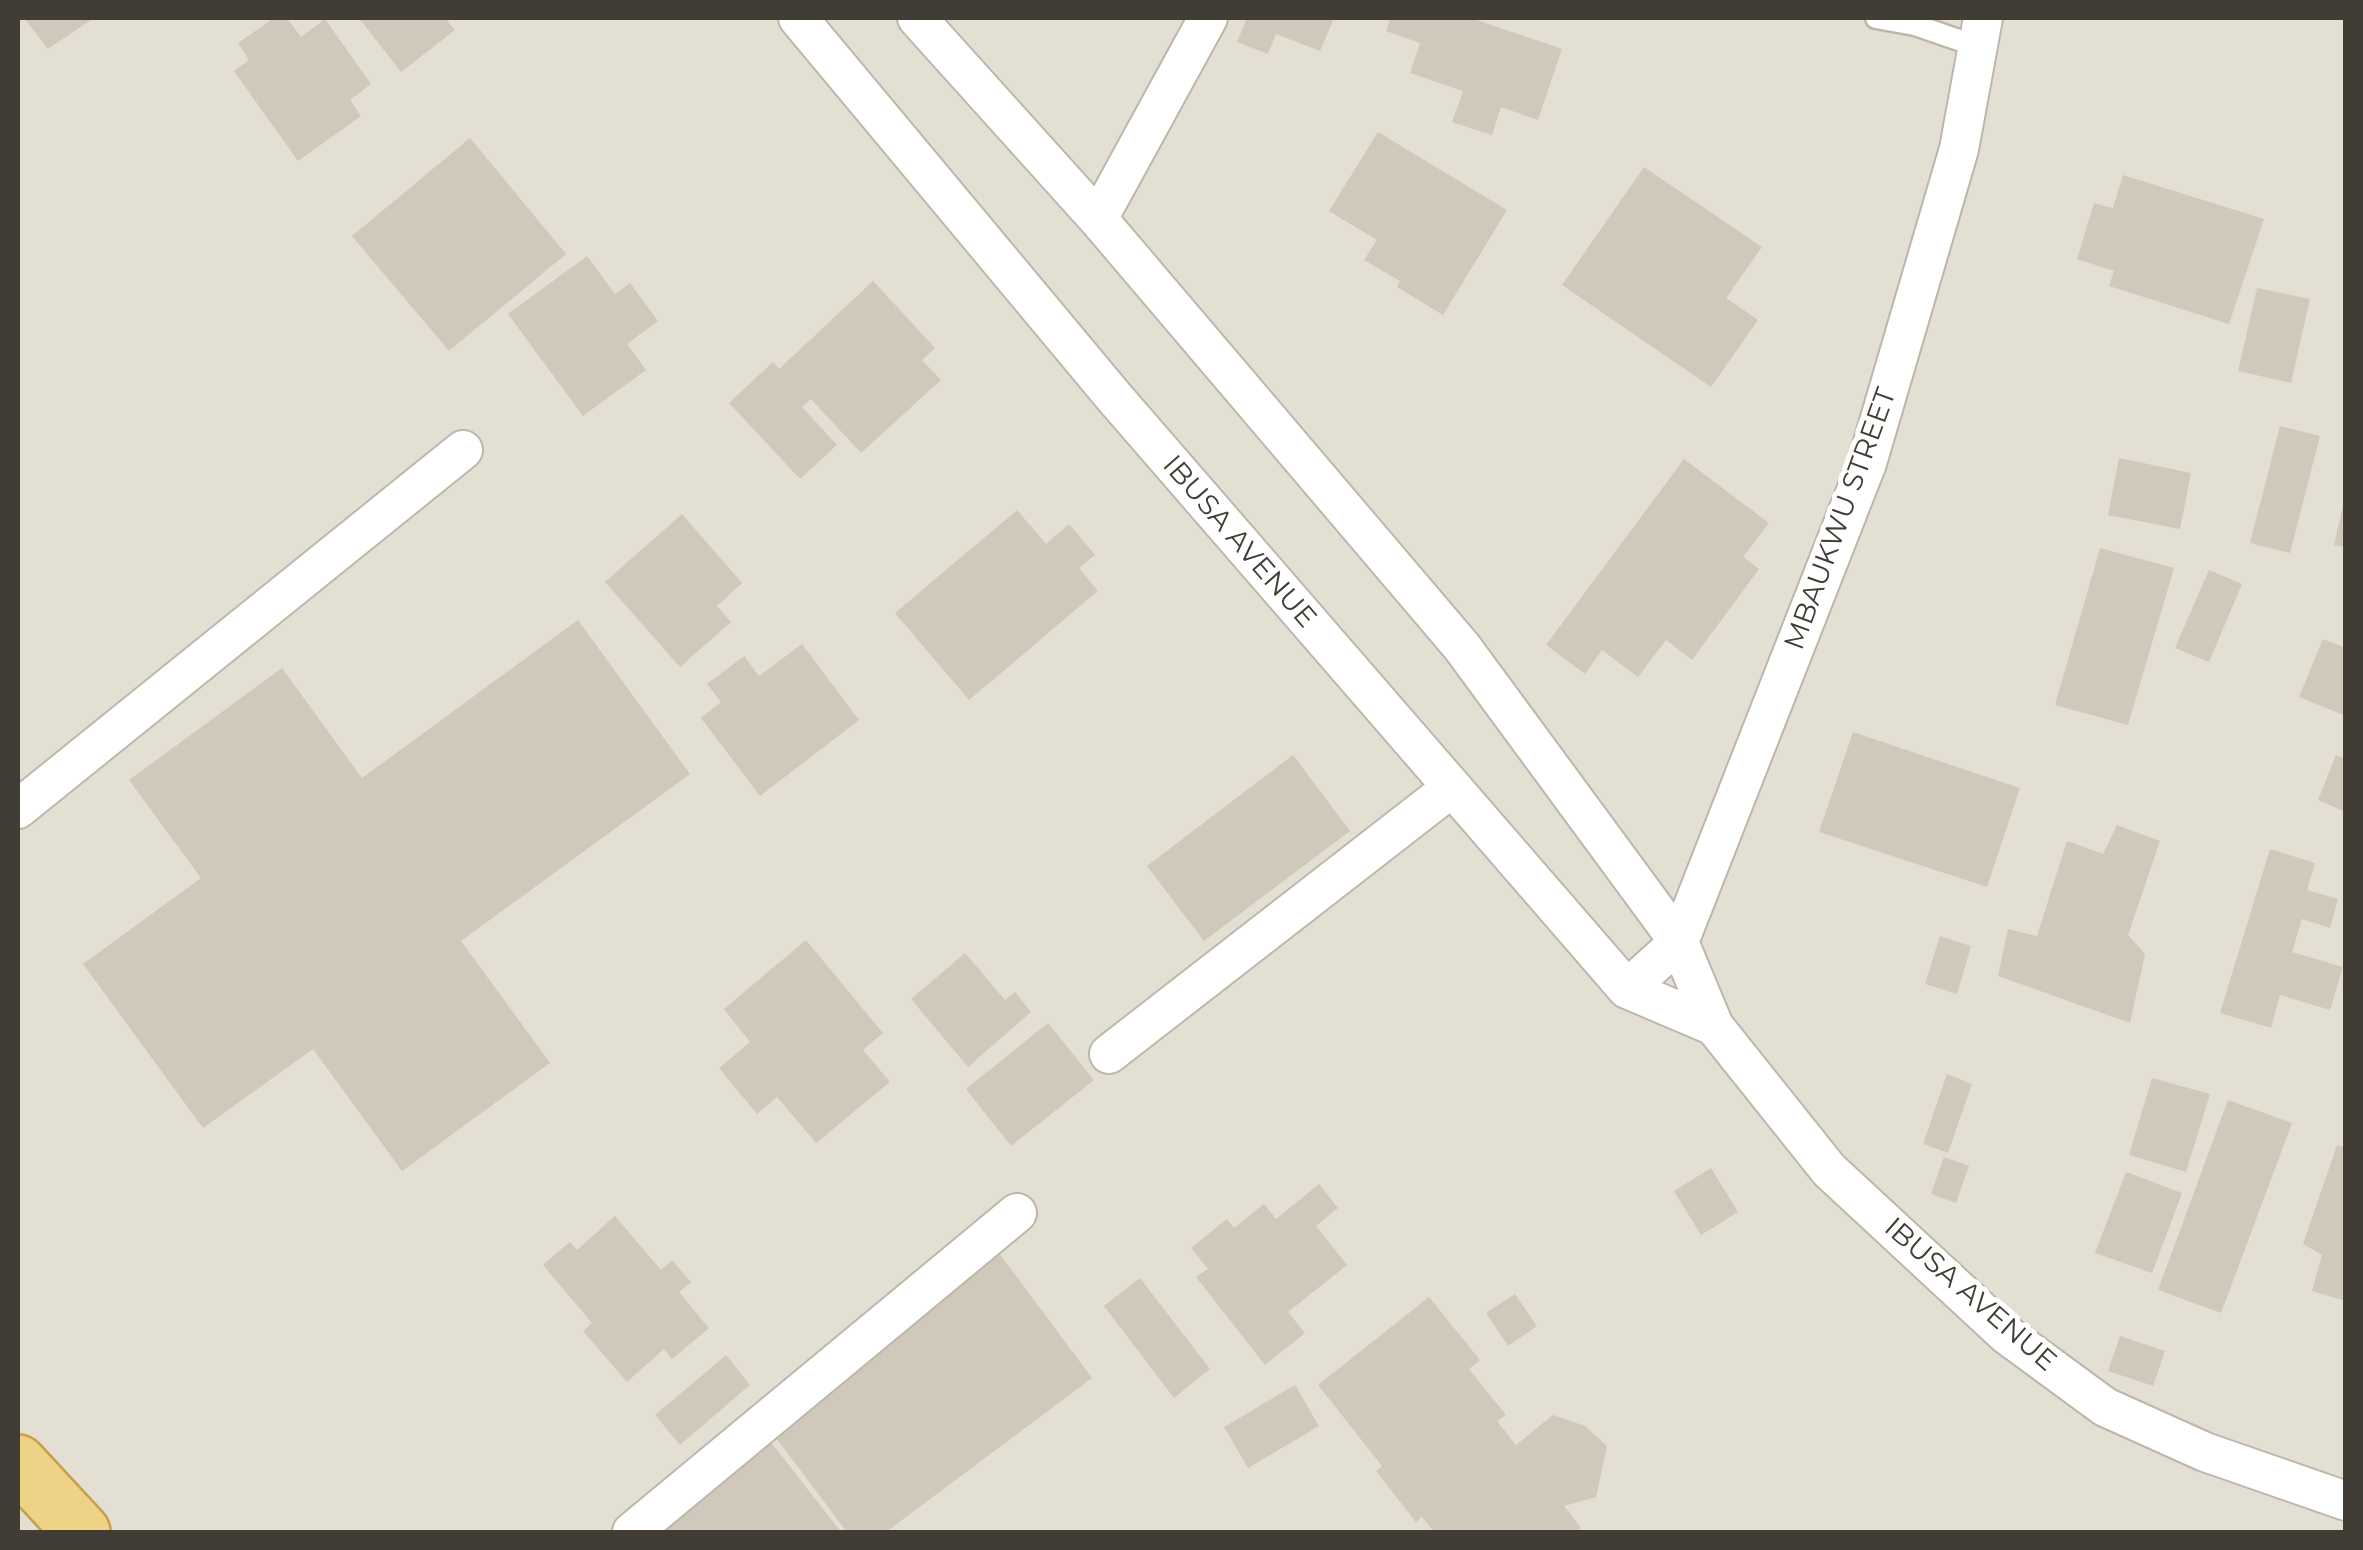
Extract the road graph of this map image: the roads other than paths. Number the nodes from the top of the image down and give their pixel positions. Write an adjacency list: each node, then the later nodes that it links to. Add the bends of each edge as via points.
1 (798, 18): 8 (street, IBUSA AVENUE)
2 (916, 18): 6 (street, IBUSA AVENUE)
3 (1208, 18): 6 (street)
4 (1876, 18): 5 (lane)
5 (1981, 32): 10 (street, MBAUKWU STREET, via 1959,149 1867,463)
6 (1098, 219): 10 (street, IBUSA AVENUE, via 1462,647)
7 (464, 450): 9 (street)
8 (1450, 789): 11 (street, IBUSA AVENUE); 13 (street)
9 (18, 809)
10 (1679, 942): 11 (street, MBAUKWU STREET); 12 (street, IBUSA AVENUE)
11 (1627, 989): 12 (street, IBUSA AVENUE)
12 (1714, 1026): 16 (street, IBUSA AVENUE, via 1829,1170 2007,1335 2105,1407 2205,1452)
13 (1109, 1054)
14 (1017, 1212): 18 (street)
15 (18, 1463): 17 (highway)
16 (2346, 1501)
17 (82, 1532)
18 (632, 1532)

